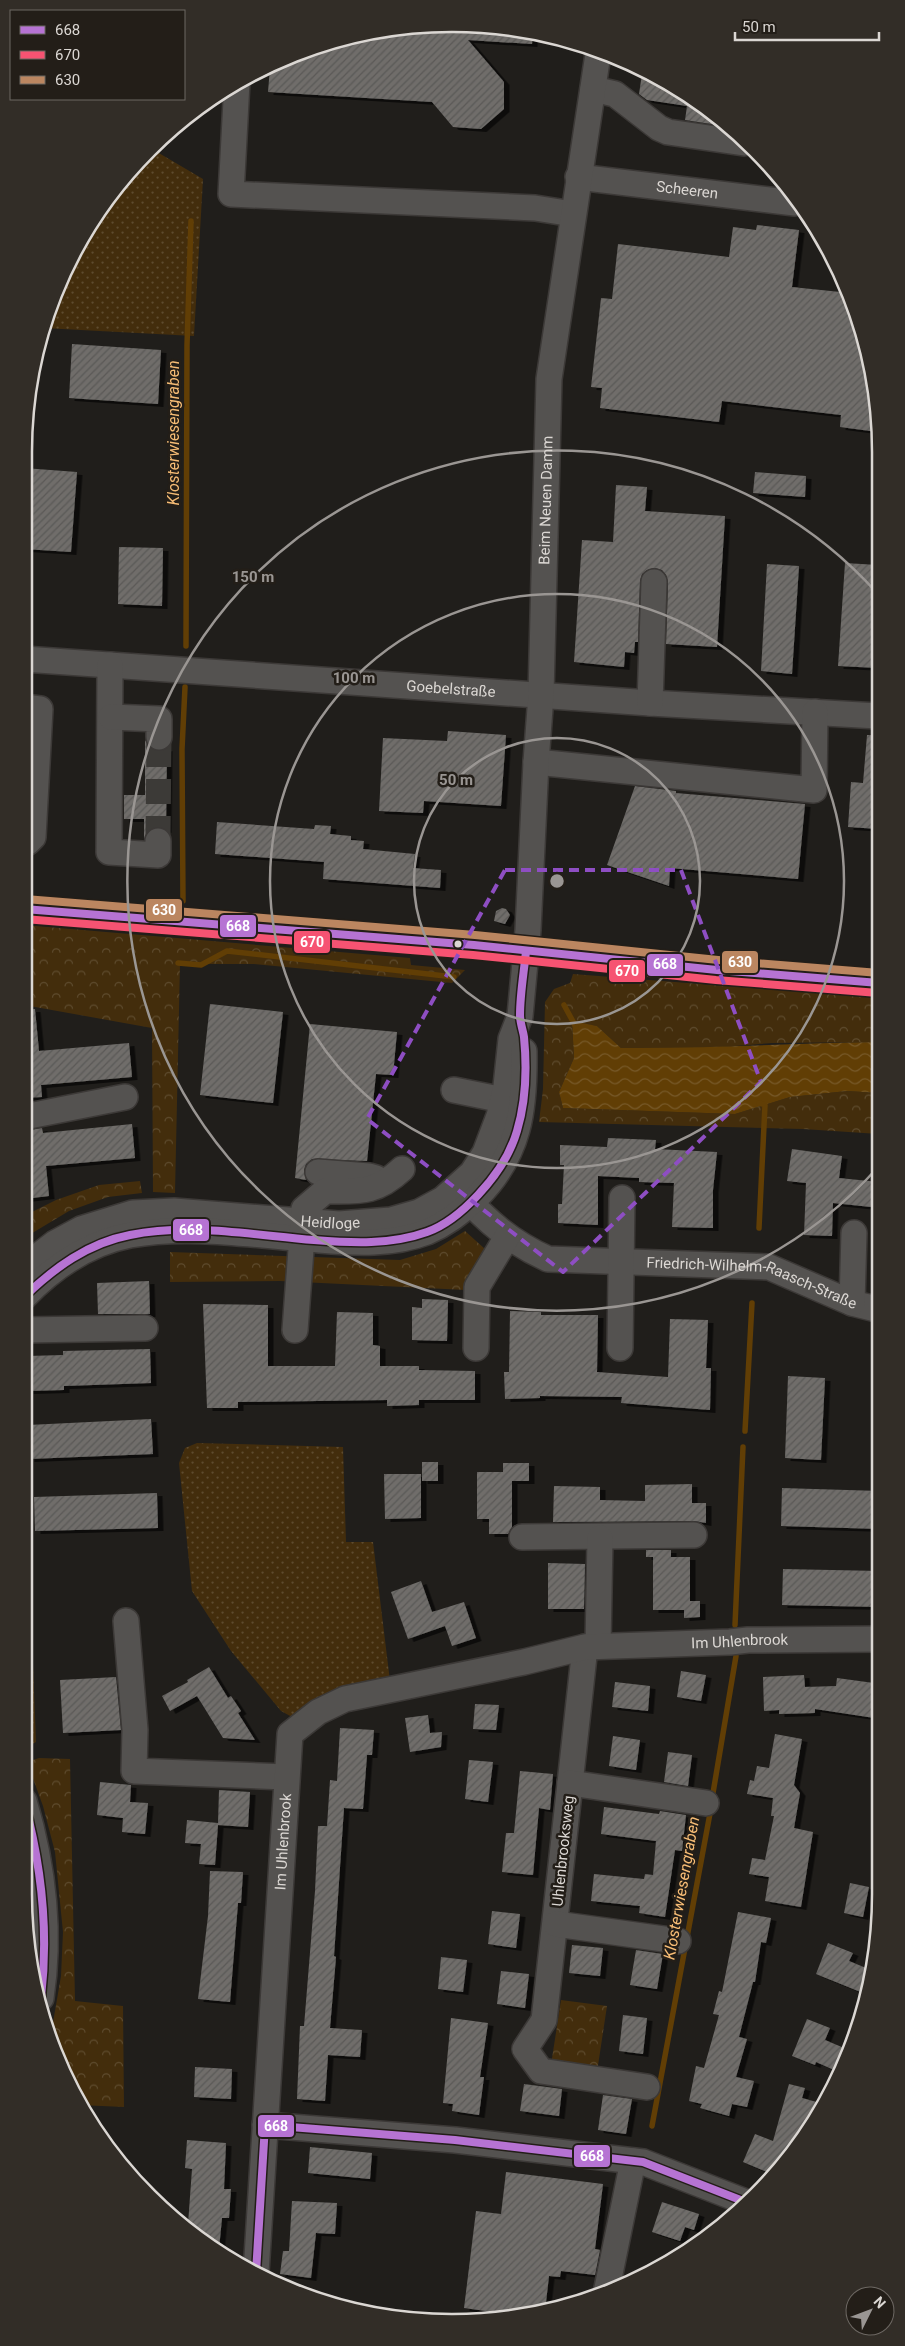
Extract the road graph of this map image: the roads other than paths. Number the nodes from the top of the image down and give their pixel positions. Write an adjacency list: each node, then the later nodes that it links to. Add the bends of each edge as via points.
1 (597, 58): 2 (street, Beim Neuen Damm)
2 (593, 89): 4 (street, via 614,94 668,132); 5 (street, Beim Neuen Damm)
3 (236, 93): 7 (street, via 231,194 535,208)
4 (734, 142)
5 (578, 177): 6 (street, Scheeren); 7 (street, Beim Neuen Damm)
6 (790, 202)
7 (573, 214): 11 (street, Beim Neuen Damm, via 549,379)
8 (654, 582): 12 (street)
9 (32, 660): 10 (street, Goebelstraße)
10 (110, 665): 11 (street, Goebelstraße); 16 (street)
11 (541, 695): 12 (street, Goebelstraße); 18 (street, Beim Neuen Damm)
12 (650, 703): 14 (street, Goebelstraße)
13 (32, 708): 19 (street, via 40,709)
14 (815, 712): 15 (street, Goebelstraße); 18 (street, via 814,790)
15 (872, 716)
16 (111, 717): 17 (street, via 159,719); 20 (street, via 109,852 158,855)
17 (159, 738)
18 (536, 762): 22 (street, Beim Neuen Damm)
19 (32, 838)
20 (158, 841)
21 (32, 910): 22 (street)
22 (526, 950): 23 (street); 26 (street, Heidloge, via 520,1016 511,1039)
23 (872, 982)
24 (454, 1090): 26 (street)
25 (125, 1097): 27 (street)
26 (513, 1102): 29 (street, Heidloge, via 472,1173)
27 (32, 1114)
28 (318, 1172): 31 (street, via 395,1175 364,1191 325,1192 304,1209)
29 (464, 1195): 31 (street, Heidloge, via 443,1199 419,1212 391,1220); 33 (street, Friedrich-Wilhelm-Raasch-Straße, via 478,1213)
30 (622, 1198): 35 (street)
31 (304, 1230): 34 (street, Heidloge, via 174,1211 133,1214 80,1229 55,1242); 36 (street, Heidloge, via 166,1231 130,1235 82,1251 55,1268); 40 (street)
32 (854, 1233): 37 (street)
33 (507, 1237): 35 (street, Friedrich-Wilhelm-Raasch-Straße, via 548,1259); 42 (street, via 477,1287)
34 (32, 1261)
35 (621, 1263): 37 (street, Friedrich-Wilhelm-Raasch-Straße, via 769,1268); 43 (street, Friedrich-Wilhelm-Raasch-Straße)
36 (32, 1289)
37 (852, 1303): 38 (street, Friedrich-Wilhelm-Raasch-Straße)
38 (872, 1308)
39 (145, 1328): 41 (street)
40 (295, 1330)
41 (32, 1332)
42 (476, 1348)
43 (620, 1348)
44 (694, 1535): 46 (street)
45 (522, 1538): 46 (street)
46 (600, 1538): 49 (street)
47 (126, 1621): 50 (street, via 135,1730 134,1771)
48 (872, 1639): 49 (street, Im Uhlenbrook)
49 (592, 1646): 50 (street, Im Uhlenbrook, via 345,1700 318,1712 290,1734); 51 (street, Uhlenbrooksweg)
50 (286, 1777): 58 (street, Im Uhlenbrook)
51 (570, 1783): 52 (street); 54 (street, Uhlenbrooksweg)
52 (706, 1803)
53 (32, 1835): 56 (street, via 44,1903 46,1946)
54 (556, 1924): 55 (street); 57 (street, Uhlenbrooksweg, via 544,2020 525,2049 541,2071)
55 (678, 1941)
56 (43, 1982)
57 (647, 2087)
58 (265, 2125): 59 (street, via 454,2140); 61 (street, Im Uhlenbrook)
59 (633, 2161): 60 (street); 62 (street)
60 (739, 2199)
61 (257, 2265)
62 (608, 2284)

